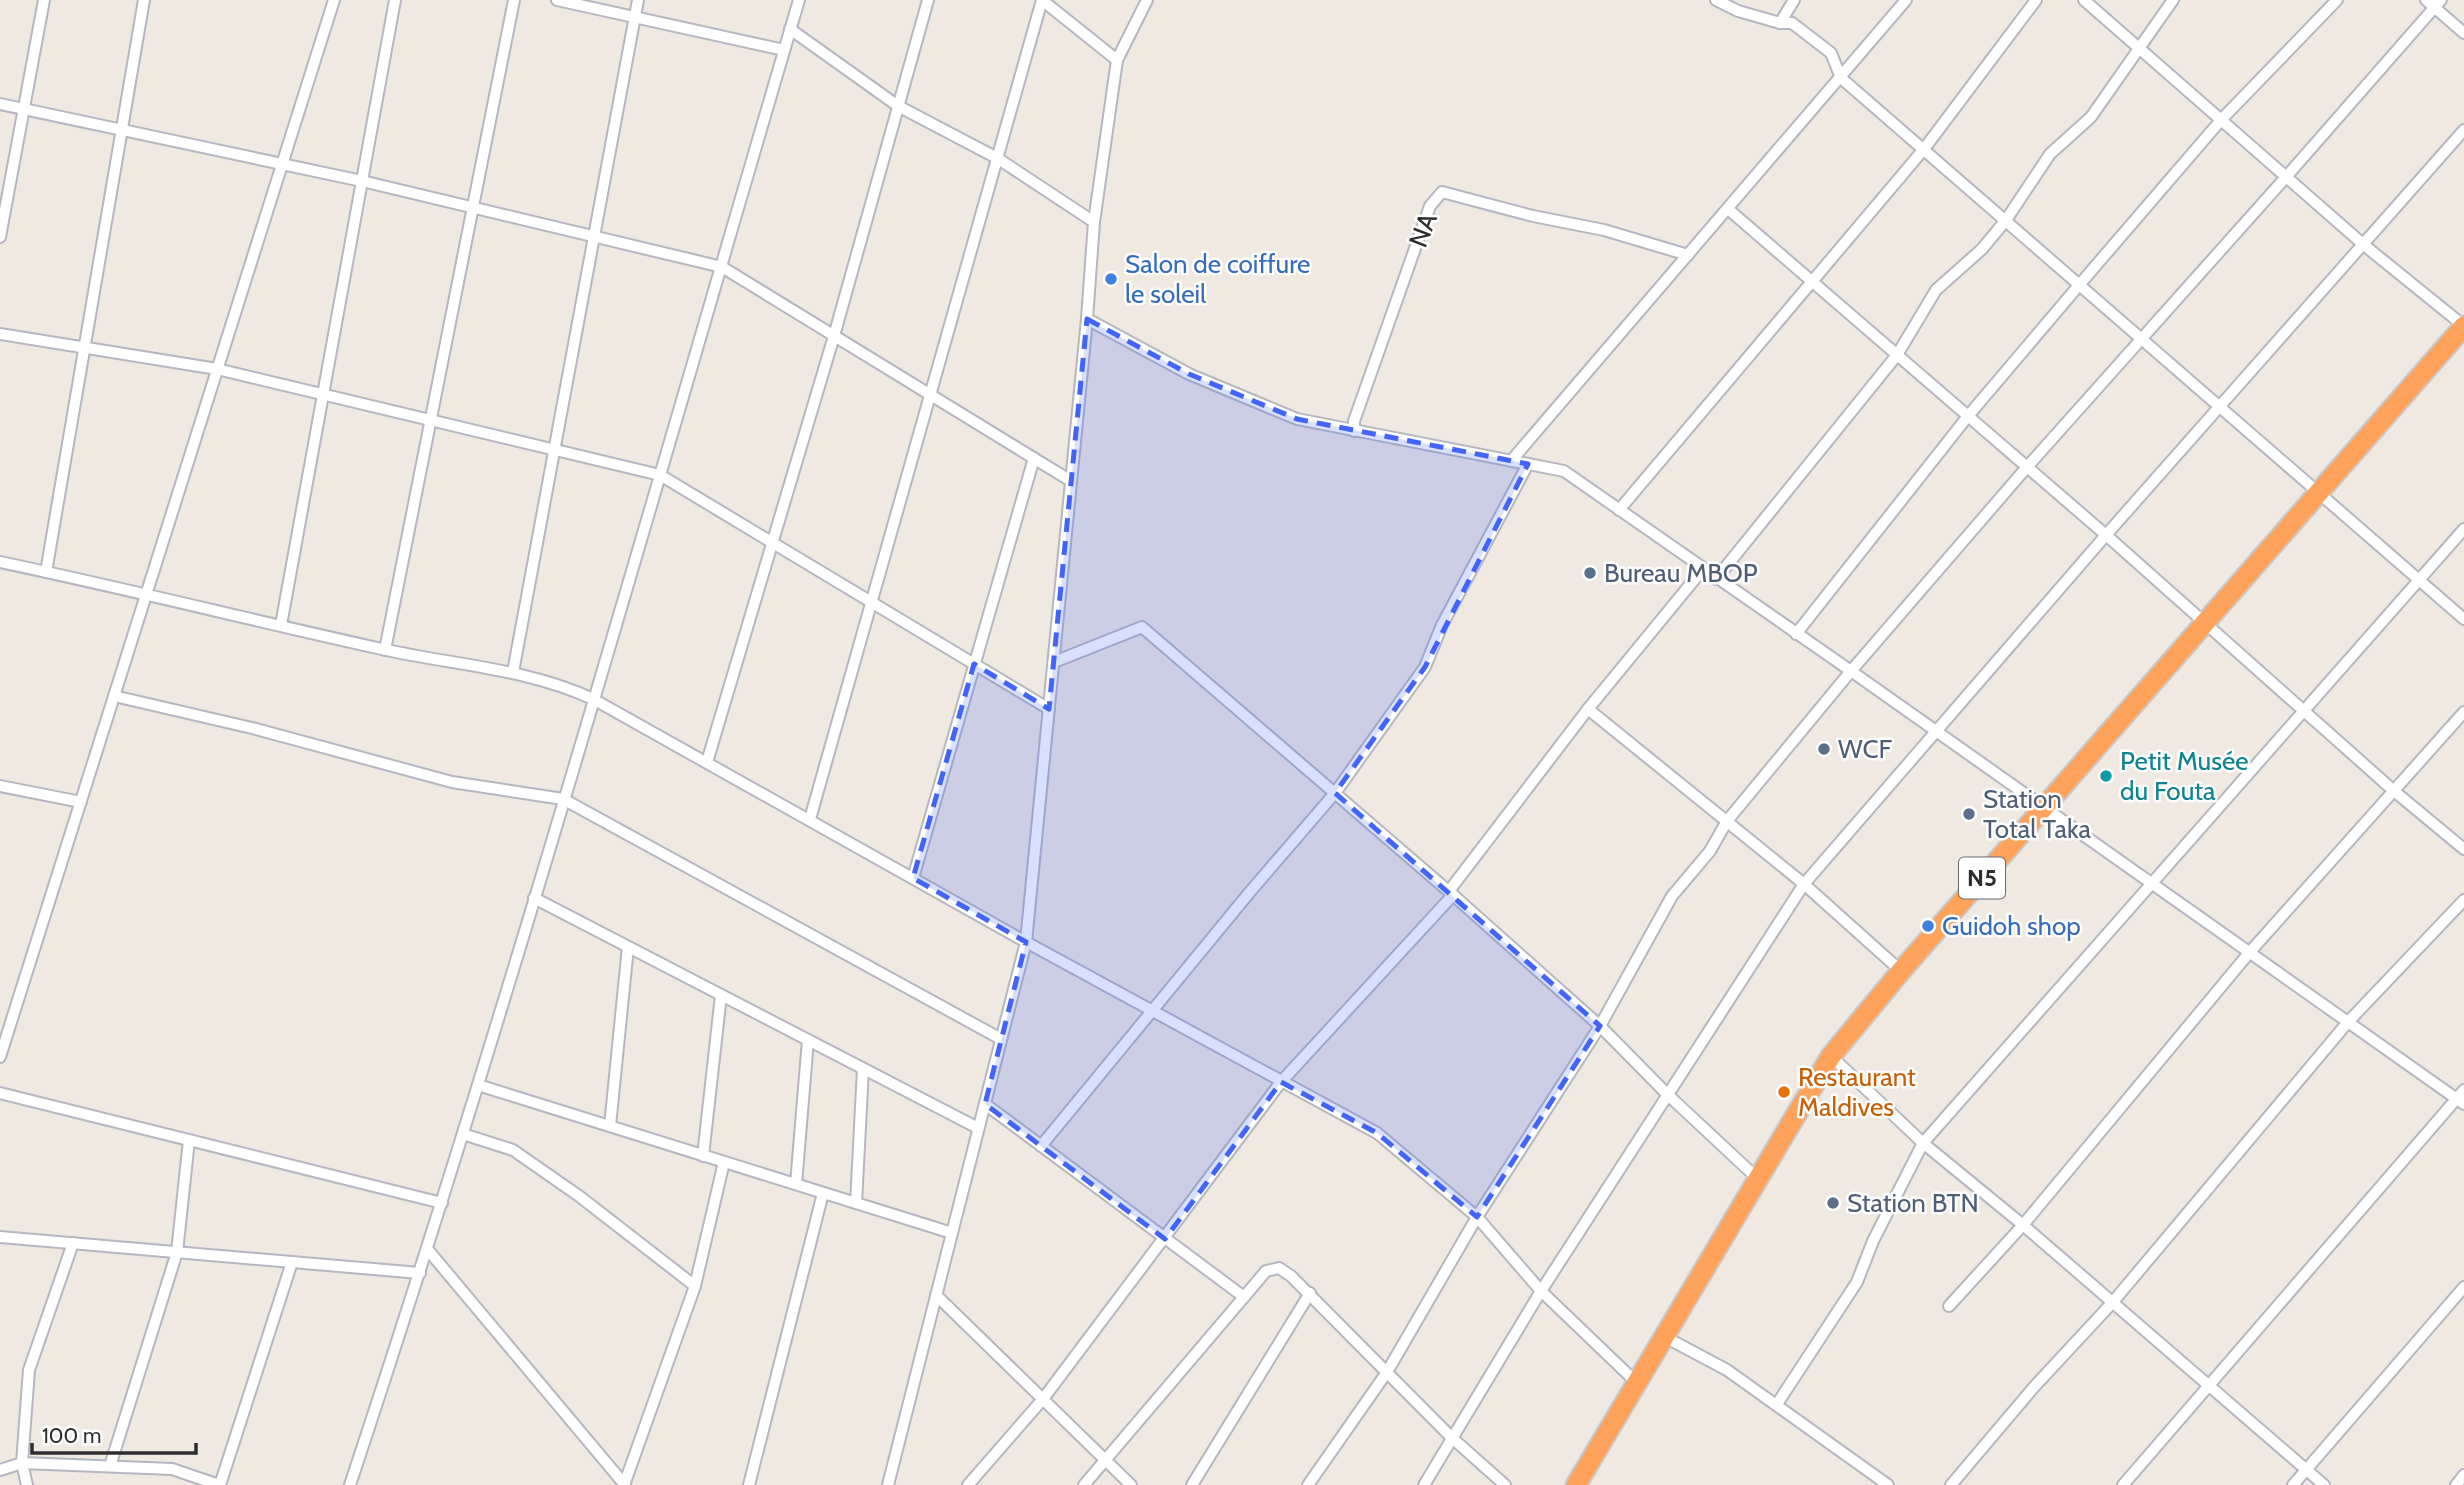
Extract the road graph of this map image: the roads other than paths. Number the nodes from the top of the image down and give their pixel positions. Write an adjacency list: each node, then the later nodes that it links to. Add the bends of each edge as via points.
1 (44, 0): 30 (street)
2 (144, 0): 32 (street)
3 (334, 0): 36 (street)
4 (395, 0): 38 (street)
5 (514, 0): 39 (street)
6 (557, 0): 20 (street)
7 (638, 0): 20 (street)
8 (799, 0): 22 (street)
9 (928, 0): 29 (street)
10 (1042, 0): 26 (street); 35 (street)
11 (1147, 0): 26 (street)
12 (1716, 0): 21 (street, via 1738,12)
13 (1794, 0): 21 (street)
14 (1906, 0): 27 (street)
15 (2036, 0): 34 (street)
16 (2084, 0): 24 (street)
17 (2173, 0): 24 (street)
18 (2337, 0): 31 (street)
19 (2434, 2): 23 (street); 37 (street)
20 (635, 17): 25 (street); 44 (street)
21 (1780, 23): 27 (street, via 1792,23 1831,53)
22 (790, 29): 25 (street); 29 (street)
23 (2464, 33)
24 (2138, 47): 31 (street); 41 (street, via 2091,117 2050,154)
25 (785, 50): 47 (street)
26 (1117, 60): 42 (street)
27 (1841, 78): 34 (street); 40 (street)
28 (0, 104): 30 (street)
29 (898, 106): 35 (street); 53 (street)
30 (23, 108): 32 (street); 43 (street)
31 (2221, 120): 37 (street); 49 (street)
32 (122, 128): 36 (street); 55 (street)
33 (2464, 130): 45 (street)
34 (1924, 149): 41 (street); 48 (street)
35 (997, 158): 42 (street); 59 (street)
36 (282, 163): 38 (street); 57 (street)
37 (2286, 177): 45 (street); 54 (street)
38 (362, 181): 39 (street); 58 (street)
39 (472, 209): 44 (street); 62 (street)
40 (1728, 209): 46 (street); 48 (street)
41 (2006, 220): 49 (street); 56 (street, via 1937,290)
42 (1094, 222): 50 (street)
43 (0, 237)
44 (593, 237): 47 (street); 64 (street)
45 (2364, 245): 51 (street); 60 (street)
46 (1688, 255): 63 (street, NA, via 1442,192 1430,205); 66 (street)
47 (722, 267): 53 (street); 69 (street)
48 (1813, 282): 56 (street); 72 (street)
49 (2080, 284): 54 (street); 61 (street)
50 (1087, 319): 63 (street, via 1189,374 1297,419); 70 (street)
51 (2464, 326): 71 (highway, N5)
52 (0, 334): 55 (street)
53 (834, 336): 59 (street); 75 (street)
54 (2141, 337): 60 (street); 68 (street)
55 (84, 349): 57 (street); 78 (street)
56 (1896, 355): 61 (street); 79 (street)
57 (217, 369): 58 (street); 81 (street)
58 (323, 395): 62 (street); 85 (street)
59 (930, 395): 65 (street); 82 (street)
60 (2220, 406): 71 (street); 74 (street)
61 (1968, 416): 68 (street); 86 (street)
62 (430, 421): 64 (street); 87 (street)
63 (1354, 431): 66 (street)
64 (553, 451): 69 (street); 90 (street)
65 (1034, 458): 70 (street); 89 (street)
66 (1511, 461): 67 (street)
67 (1528, 464): 72 (street, via 1564,471); 102 (street, via 1442,625 1426,667)
68 (2027, 467): 74 (street); 91 (street)
69 (660, 475): 75 (street); 93 (street)
70 (1071, 481): 88 (street)
71 (2318, 491): 80 (street); 84 (highway, N5)
72 (1619, 510): 77 (street)
73 (2464, 529): 80 (street)
74 (2106, 535): 84 (street); 98 (street)
75 (772, 544): 82 (street); 99 (street)
76 (0, 562): 78 (street)
77 (1703, 569): 79 (street); 95 (street)
78 (46, 572): 81 (street)
79 (1716, 579): 86 (street)
80 (2420, 580): 83 (street); 96 (street)
81 (146, 593): 85 (street); 92 (street)
82 (871, 603): 89 (street); 106 (street)
83 (2464, 619)
84 (2206, 623): 96 (street); 105 (highway, N5)
85 (281, 625): 87 (street)
86 (1796, 634): 91 (street)
87 (385, 650): 90 (street)
88 (1054, 662): 94 (street); 102 (street, via 1142,627)
89 (974, 664): 94 (street); 109 (street)
90 (513, 671): 93 (street)
91 (1851, 671): 98 (street); 107 (street)
92 (114, 696): 103 (street, via 452,782); 104 (street)
93 (593, 699): 99 (street); 103 (street)
94 (1049, 709): 115 (street)
95 (1588, 709): 107 (street); 112 (street)
96 (2304, 712): 101 (street); 111 (street)
97 (2464, 712): 101 (street)
98 (1935, 731): 105 (street); 110 (street)
99 (707, 762): 106 (street)
100 (0, 786): 104 (street)
101 (2394, 791): 108 (street); 117 (street)
102 (1335, 793): 112 (street); 120 (street)
103 (563, 799): 113 (street); 125 (street)
104 (81, 802): 122 (street)
105 (2043, 808): 111 (street); 118 (highway, N5)
106 (810, 820): 109 (street)
107 (1727, 821): 110 (street); 124 (street, via 1710,851 1672,896)
108 (2464, 849)
109 (913, 878): 115 (street)
110 (1804, 884): 118 (street); 133 (street)
111 (2152, 885): 117 (street); 140 (street)
112 (1451, 893): 124 (street); 130 (street)
113 (534, 898): 116 (street); 131 (street)
114 (2464, 900): 123 (street)
115 (1026, 942): 120 (street); 125 (street)
116 (628, 947): 119 (street); 136 (street)
117 (2249, 953): 123 (street); 150 (street)
118 (1901, 971): 127 (highway, N5)
119 (721, 995): 126 (street); 142 (street)
120 (1154, 1012): 130 (street); 141 (street)
121 (0, 1014): 122 (street)
122 (13, 1017): 128 (street)
123 (2348, 1022): 134 (street); 165 (street)
124 (1600, 1026): 133 (street); 149 (street)
125 (1001, 1039): 135 (street)
126 (808, 1040): 129 (street); 145 (street)
127 (1832, 1056): 140 (street); 144 (highway, N5)
128 (0, 1057)
129 (863, 1069): 137 (street); 148 (street)
130 (1281, 1082): 149 (street, via 1377,1133); 153 (street)
131 (478, 1085): 136 (street); 138 (street)
132 (0, 1093): 139 (street)
133 (1668, 1095): 144 (street); 161 (street)
134 (2461, 1097): 170 (street)
135 (985, 1104): 137 (street); 141 (street)
136 (610, 1126): 142 (street)
137 (978, 1128): 151 (street)
138 (463, 1134): 147 (street); 159 (street, via 513,1150)
139 (189, 1140): 147 (street); 156 (street)
140 (1923, 1143): 150 (street); 172 (street, via 1857,1282)
141 (1041, 1146): 153 (street)
142 (703, 1156): 143 (street)
143 (723, 1162): 145 (street); 159 (street)
144 (1757, 1178): 167 (highway, N5)
145 (796, 1184): 146 (street)
146 (823, 1193): 148 (street); 184 (street)
147 (442, 1203): 155 (street)
148 (856, 1203): 151 (street)
149 (1477, 1217): 161 (street); 168 (street)
150 (2023, 1225): 165 (street); 166 (street)
151 (951, 1233): 163 (street)
152 (0, 1237): 154 (street)
153 (1166, 1239): 164 (street); 171 (street)
154 (73, 1243): 156 (street); 175 (street, via 29,1370)
155 (428, 1250): 158 (street); 183 (street)
156 (177, 1252): 157 (street); 176 (street)
157 (292, 1262): 158 (street); 181 (street)
158 (420, 1273): 182 (street)
159 (695, 1286): 183 (street)
160 (2464, 1287): 177 (street)
161 (1541, 1291): 169 (street); 173 (street)
162 (1310, 1293): 164 (street, via 1279,1268 1266,1271); 168 (street); 189 (street)
163 (936, 1295): 171 (street); 185 (street)
164 (1244, 1297): 174 (street)
165 (2112, 1303): 170 (street); 195 (street)
166 (1949, 1306)
167 (1665, 1337): 169 (highway, N5); 172 (street, via 1727,1370)
168 (1387, 1372): 173 (street); 190 (street)
169 (1637, 1383): 193 (highway, N5)
170 (2208, 1384): 177 (street); 196 (street)
171 (1043, 1399): 174 (street); 186 (street)
172 (1777, 1404): 194 (street)
173 (1451, 1437): 191 (street); 192 (street)
174 (1105, 1460): 187 (street); 188 (street)
175 (22, 1463): 176 (street); 178 (street); 180 (street)
176 (110, 1466): 181 (street, via 172,1469)
177 (2306, 1469): 197 (street); 198 (street)
178 (0, 1470)
179 (2464, 1475): 199 (street)
180 (27, 1485)
181 (220, 1485)
182 (350, 1485)
183 (624, 1485)
184 (749, 1485)
185 (888, 1485)
186 (968, 1485)
187 (1084, 1485)
188 (1131, 1485)
189 (1192, 1485)
190 (1308, 1485)
191 (1424, 1485)
192 (1505, 1485)
193 (1576, 1485)
194 (1888, 1485)
195 (1951, 1485)
196 (2123, 1485)
197 (2294, 1485)
198 (2324, 1485)
199 (2456, 1485)

